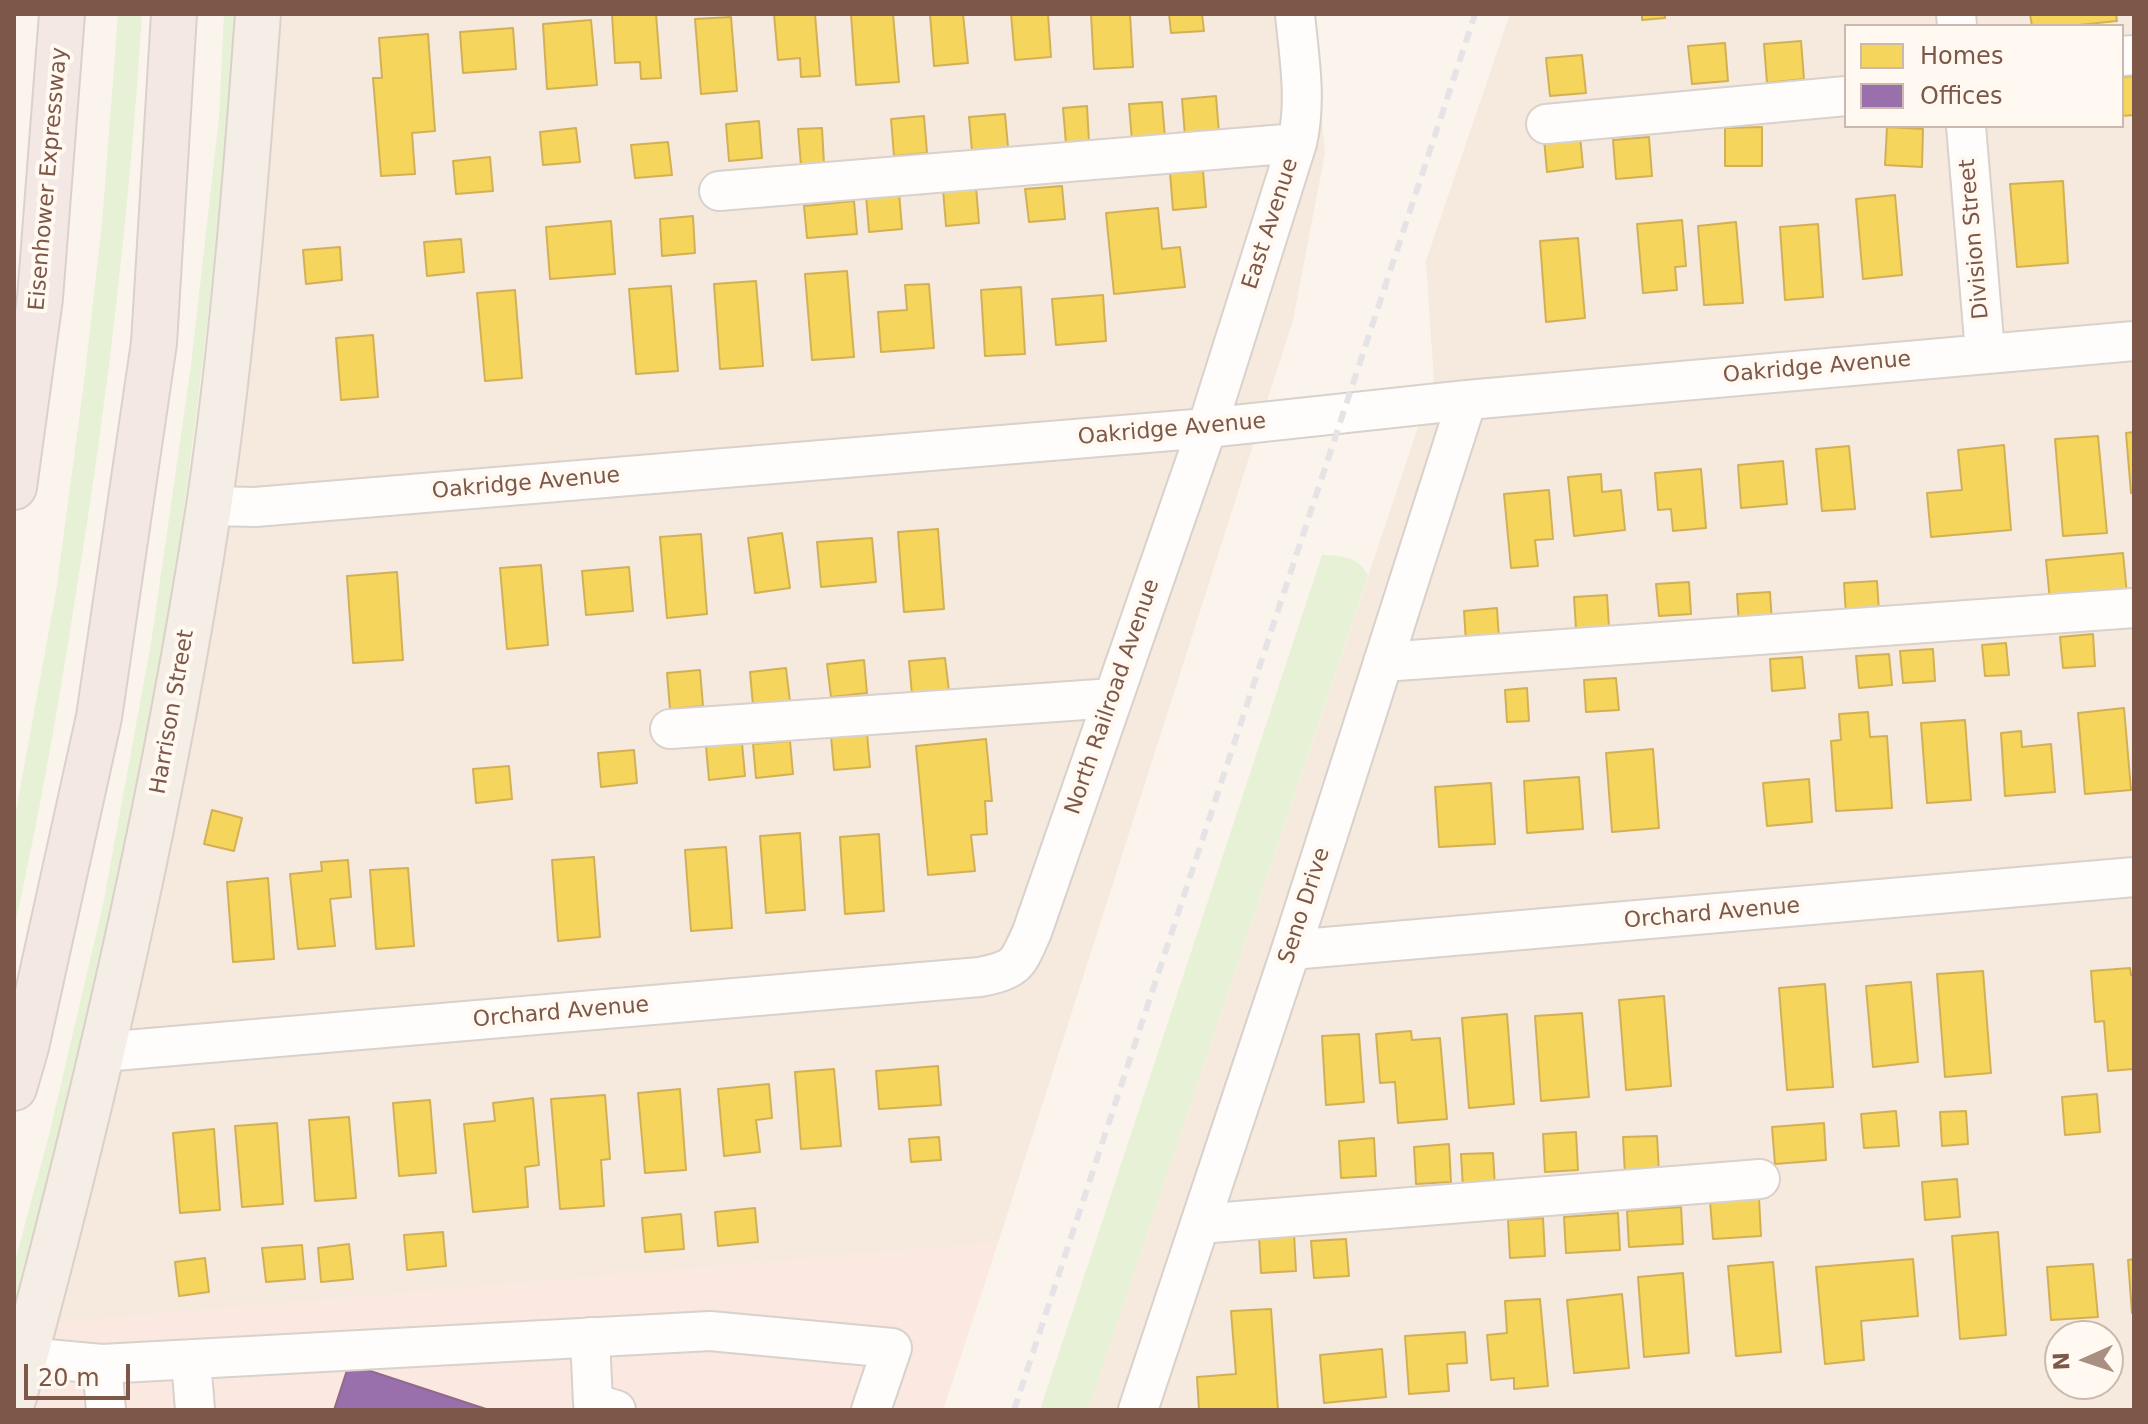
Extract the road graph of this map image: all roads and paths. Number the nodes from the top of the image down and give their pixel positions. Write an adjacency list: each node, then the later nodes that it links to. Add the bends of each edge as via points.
1 (62, 14): 14 (highway, Eisenhower Expressway, via 40,298)
2 (174, 14): 24 (highway, via 154,343 99,717)
3 (258, 14): 15 (main road, Harrison Street, via 232,319)
4 (1295, 14): 8 (street, East Avenue, via 1303,97)
5 (1844, 96): 6 (street)
6 (1546, 124)
7 (1966, 128): 11 (street, Division Street)
8 (1297, 143): 9 (street); 13 (street, East Avenue)
9 (719, 191)
10 (2134, 341): 11 (street, Oakridge Avenue)
11 (1985, 352): 12 (street, Oakridge Avenue)
12 (1467, 400): 13 (street, Oakridge Avenue); 17 (street, Seno Drive)
13 (1207, 428): 15 (street, Oakridge Avenue, via 271,506); 18 (street, North Railroad Avenue)
14 (14, 487)
15 (209, 506): 23 (main road, Harrison Street, via 151,838)
16 (2134, 608): 17 (street)
17 (1383, 662): 21 (street, Seno Drive)
18 (1113, 698): 19 (street); 22 (street, North Railroad Avenue)
19 (670, 729)
20 (2134, 877): 21 (street, Orchard Avenue)
21 (1291, 950): 26 (street, Seno Drive)
22 (1017, 965): 23 (street, Orchard Avenue, via 980,977)
23 (103, 1052): 30 (main road, Harrison Street)
24 (14, 1088)
25 (1760, 1179): 26 (street)
26 (1200, 1224): 35 (street, Seno Drive)
27 (590, 1337): 28 (street); 33 (street, via 593,1403); 34 (street, via 710,1331 892,1348)
28 (191, 1359): 29 (street); 32 (street)
29 (102, 1364): 30 (street); 31 (street)
30 (20, 1377)
31 (106, 1410)
32 (195, 1410)
33 (616, 1410)
34 (871, 1410)
35 (1138, 1410)

